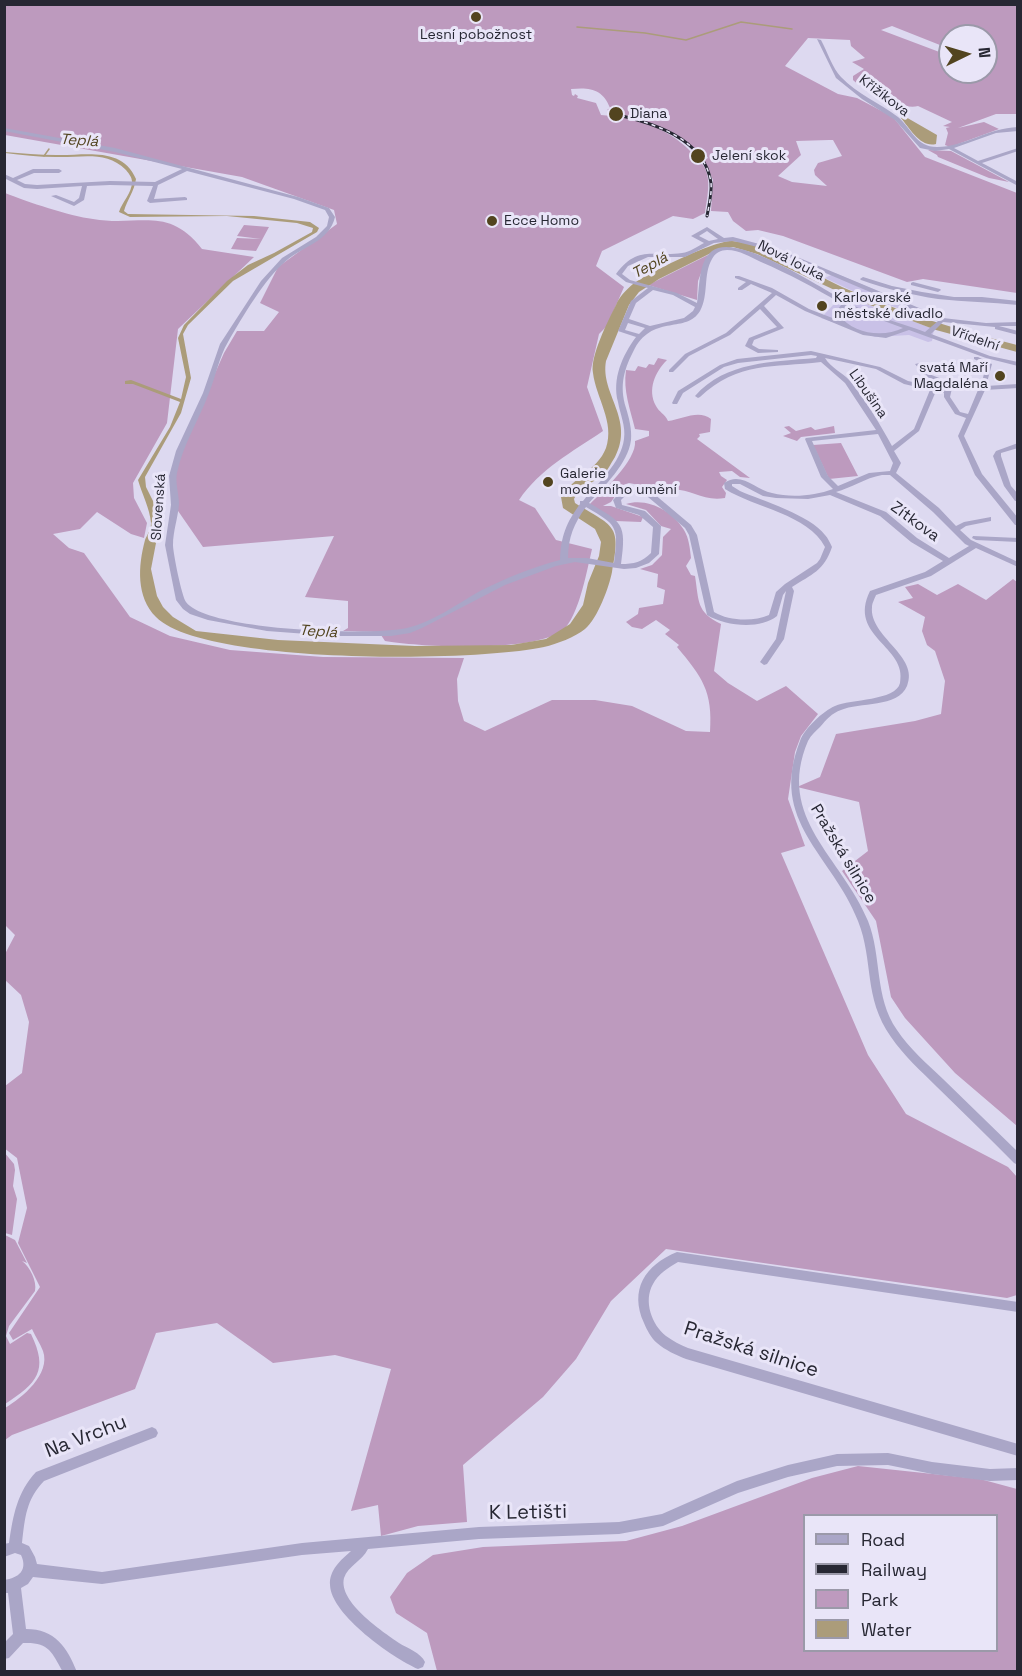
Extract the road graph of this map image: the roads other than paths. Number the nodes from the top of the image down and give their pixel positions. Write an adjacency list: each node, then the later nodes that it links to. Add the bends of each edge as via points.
1 (819, 40): 4 (street, Křižíkova, via 838,77 897,119 922,147)
2 (4, 129): 7 (street, Slovenská, via 86,144)
3 (1017, 129): 4 (street, via 1006,129)
4 (951, 149): 6 (street)
5 (1017, 149): 6 (street)
6 (978, 164): 13 (street)
7 (185, 170): 12 (street); 65 (street, Slovenská, via 317,204 327,209 332,220 325,233 272,270 235,324 218,353 206,393 179,451 173,476 175,505 169,545 177,593 185,607 218,621 258,627 347,634 394,633 437,619 493,588)
8 (59, 171): 10 (street, via 38,170)
9 (4, 177): 10 (street)
10 (13, 180): 11 (street, via 37,187)
11 (85, 184): 12 (street); 14 (street, via 82,200 74,204)
12 (156, 184): 15 (street, via 150,201)
13 (1017, 184)
14 (54, 196)
15 (185, 200)
16 (722, 239): 17 (street); 17 (street, via 707,229 693,236); 31 (street, via 777,250)
17 (709, 243): 22 (street, via 689,253 647,255 621,270 619,274)
18 (737, 277): 20 (street)
19 (863, 279): 25 (street, via 955,300)
20 (750, 282): 23 (street); 24 (street)
21 (913, 284): 25 (street)
22 (649, 288): 29 (street, via 675,294); 30 (street, via 633,302)
23 (740, 289)
24 (776, 292): 28 (street); 33 (street)
25 (982, 300): 27 (street)
26 (843, 303): 29 (street, Nová louka, via 770,263 741,250 728,249 709,257); 33 (street, via 836,315); 36 (street); 37 (street, via 854,303)
27 (1017, 303)
28 (760, 305): 40 (street, via 781,328 751,339 750,347 764,352 813,350); 45 (street, via 728,334 687,355)
29 (699, 306): 35 (street, via 696,313 683,320)
30 (626, 320): 35 (street); 39 (street, via 621,331)
31 (940, 321): 34 (street); 37 (street)
32 (1017, 324): 34 (street)
33 (845, 325): 36 (street, via 878,336)
34 (986, 325): 38 (street)
35 (650, 328): 39 (street)
36 (909, 328): 37 (street)
37 (927, 333): 43 (street, Vřídelní); 47 (street, via 930,342 989,364)
38 (1017, 333)
39 (640, 336): 59 (street, via 618,381 627,447 614,469)
40 (821, 355): 41 (street); 44 (street, via 819,360); 48 (street, Libušina, via 878,368 906,383); 53 (street, Libušina, via 823,362 847,382)
41 (730, 363): 44 (street); 51 (street, via 680,392)
42 (918, 364): 49 (street, via 927,375 950,384)
43 (1017, 364)
44 (737, 369): 50 (street, via 706,386)
45 (671, 371)
46 (1017, 386): 47 (street)
47 (984, 388): 52 (street)
48 (933, 390): 49 (street, Libušina); 55 (street, via 917,430)
49 (948, 392): 52 (street, via 957,413)
50 (698, 396)
51 (675, 403)
52 (969, 417): 61 (street, via 961,436 979,475)
53 (880, 432): 55 (street, Libušina); 57 (street, via 807,440)
54 (1017, 445): 58 (street, via 998,452 997,456)
55 (891, 450): 56 (street, Libušina, via 897,463)
56 (892, 473): 57 (street, via 876,474); 62 (street)
57 (835, 492): 66 (street, Zítkova, via 883,514); 69 (street, via 780,496 761,492 741,481 728,483 733,491 814,528 827,542 828,551 822,562)
58 (1017, 499)
59 (582, 505): 65 (street, via 563,545); 67 (street, via 616,522 622,534)
60 (988, 519): 62 (street)
61 (1017, 523)
62 (956, 529): 64 (street)
63 (1017, 540): 64 (street)
64 (975, 542): 66 (street, Pražská silnice); 68 (street)
65 (564, 561): 67 (street)
66 (948, 561): 71 (street, Pražská silnice, via 928,574 881,588 870,597 871,625 902,662 904,686 889,697 837,707 826,714 805,737 793,790 795,806 815,846 862,919 878,1001 888,1024 924,1068)
67 (615, 564): 69 (street, via 644,563 657,549 655,523 618,504 621,494 638,489 650,494 691,531 708,610 715,617 769,619 779,594)
68 (1017, 565)
69 (788, 586): 70 (street, via 780,639)
70 (764, 662)
71 (1017, 1160)
72 (1017, 1308): 74 (street, Pražská silnice, via 677,1257 661,1264 650,1276 642,1296 645,1317 659,1338 686,1353)
73 (152, 1433): 77 (street, Na Vrchu, via 40,1476 23,1497)
74 (1017, 1450)
75 (1017, 1474): 76 (street, K Letišti, via 990,1475 888,1459 837,1460 737,1487 663,1520 619,1528 479,1533)
76 (363, 1545): 78 (street, K Letišti, via 302,1549 102,1578); 82 (street, via 338,1574 340,1594 347,1607 380,1640)
77 (10, 1549): 78 (street, via 25,1550)
78 (30, 1570): 79 (street, via 24,1580)
79 (9, 1586): 80 (street)
80 (20, 1636): 81 (street); 83 (street, via 47,1638)
81 (4, 1653)
82 (418, 1662)
83 (71, 1671)

